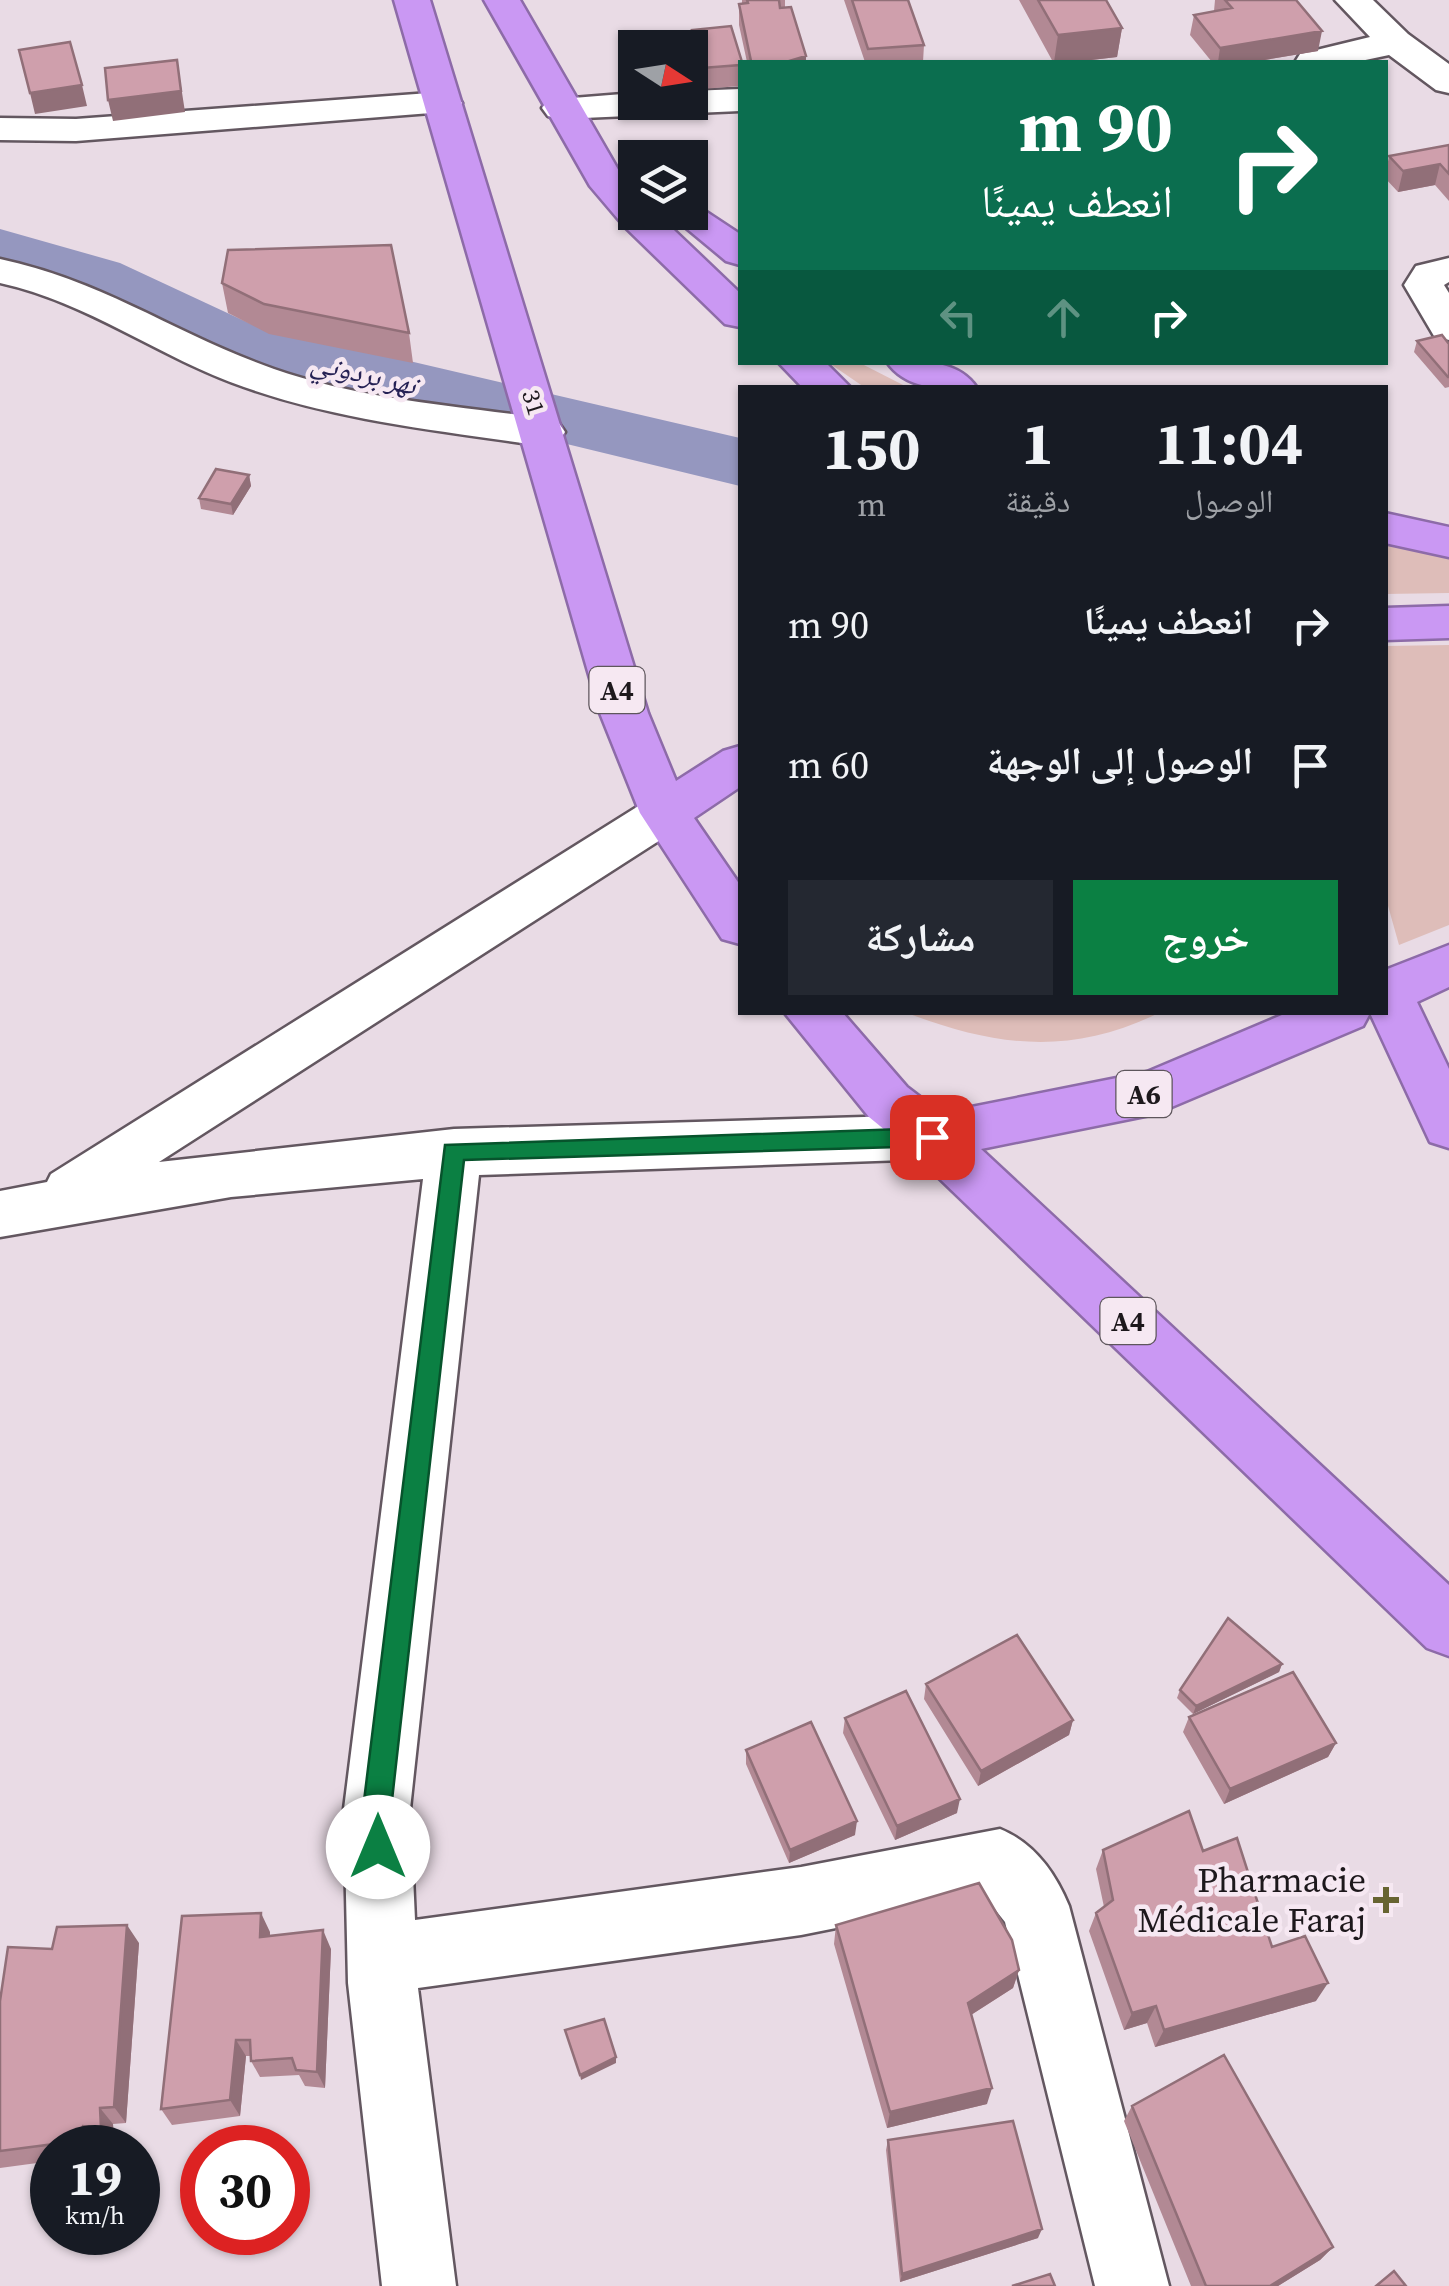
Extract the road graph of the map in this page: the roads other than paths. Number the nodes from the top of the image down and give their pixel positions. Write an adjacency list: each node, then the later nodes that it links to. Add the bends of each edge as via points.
1 (412, 0): 9 (highway, 31)
2 (502, 0): 11 (highway)
3 (1353, 0): 4 (street)
4 (1396, 42): 5 (street); 6 (street)
5 (1321, 60)
6 (1449, 82)
7 (738, 100): 8 (street)
8 (708, 101)
9 (442, 103): 12 (street, via 76,130); 24 (highway, 31)
10 (618, 111): 11 (street)
11 (567, 119): 13 (highway); 18 (highway, via 638,218)
12 (0, 129)
13 (618, 158)
14 (708, 229): 15 (highway)
15 (738, 251)
16 (0, 270): 24 (street, via 65,287 260,378 372,406)
17 (1449, 270): 19 (street, via 1424,284)
18 (738, 313)
19 (1449, 328)
20 (803, 365): 22 (highway)
21 (914, 365): 23 (highway)
22 (826, 385)
23 (950, 385)
24 (543, 432): 30 (highway, A4, via 624,713)
25 (1388, 529): 26 (highway)
26 (1449, 542)
27 (1449, 622): 28 (highway)
28 (1388, 624)
29 (738, 764): 30 (highway)
30 (665, 813): 31 (highway, A4); 40 (street)
31 (738, 923)
32 (1449, 965): 33 (highway, A6)
33 (1388, 992)
34 (813, 1015): 38 (highway, A4, via 888,1102)
35 (1335, 1015): 38 (highway, A6, via 1154,1092)
36 (1385, 1015): 37 (highway)
37 (1449, 1126)
38 (932, 1137): 39 (street); 41 (highway, A4)
39 (454, 1151): 40 (street, via 326,1162); 42 (street, via 377,1809)
40 (26, 1209)
41 (1449, 1627)
42 (382, 1959): 43 (street); 44 (street, via 800,1901 1000,1862 1035,1906)
43 (419, 2286)
44 (1132, 2286)

